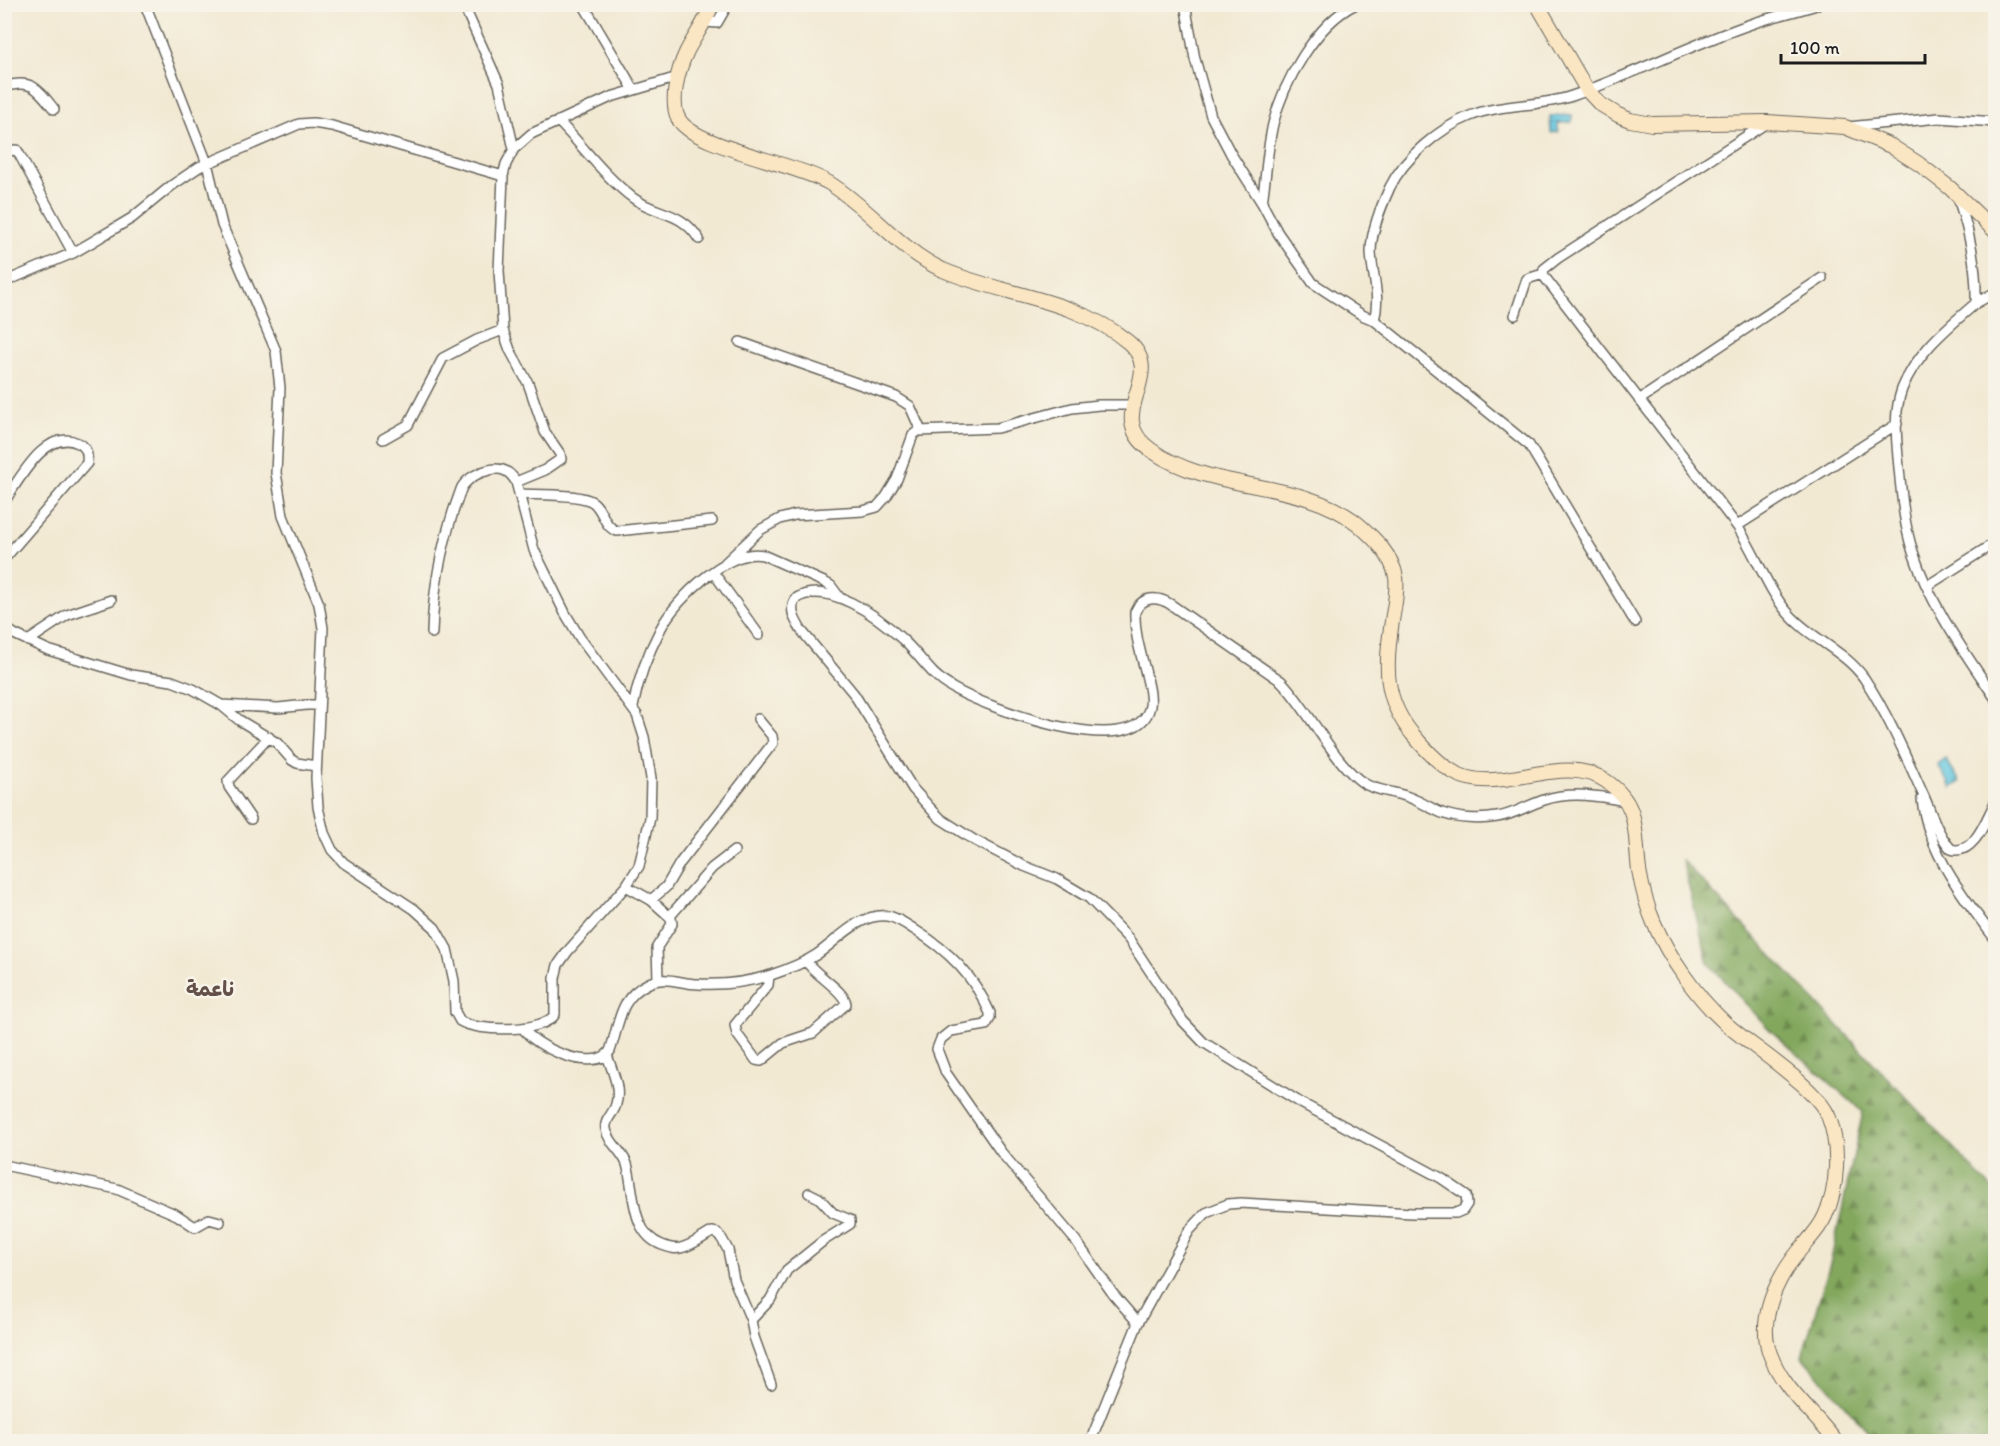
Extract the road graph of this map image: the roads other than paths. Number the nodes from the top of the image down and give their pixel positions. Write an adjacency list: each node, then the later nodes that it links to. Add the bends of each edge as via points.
1 (145, 4): 22 (street)
2 (463, 4): 20 (street, via 499,84)
3 (584, 4): 13 (street)
4 (712, 4): 10 (street)
5 (728, 4): 10 (street, via 720,21)
6 (1185, 4): 25 (street, via 1211,116)
7 (1356, 4): 25 (street, via 1322,33 1288,85 1272,129)
8 (1537, 4): 14 (street)
9 (1819, 4): 14 (street, via 1751,24)
10 (706, 22): 11 (street, via 687,50)
11 (678, 77): 13 (street); 39 (street, via 679,118 698,136 823,180 921,258 942,269 1060,306 1097,322 1127,342 1137,351 1143,370)
12 (4, 87): 15 (street, via 31,85)
13 (634, 90): 16 (street)
14 (1587, 90): 17 (street, via 1612,112 1643,123); 35 (street, via 1557,100 1470,116 1415,154 1390,188 1375,229 1371,254 1377,302)
15 (54, 109)
16 (558, 121): 20 (street, via 524,139); 27 (street, via 632,197 650,209 671,214)
17 (1767, 122): 19 (street); 29 (street, via 1558,258)
18 (1995, 122): 19 (street, via 1939,118)
19 (1845, 127): 24 (street, via 1899,150)
20 (514, 149): 23 (street)
21 (4, 151): 28 (street, via 17,150)
22 (207, 163): 23 (street, via 306,123 343,129); 28 (street, via 132,218); 62 (street, via 222,225 276,351 280,388 277,490 283,516 321,613)
23 (502, 176): 36 (street, via 499,271)
24 (1957, 195): 26 (street); 33 (street, via 1973,252)
25 (1262, 203): 35 (street, via 1313,283)
26 (1995, 232)
27 (699, 239)
28 (73, 253): 31 (street)
29 (1543, 274): 34 (street, via 1527,279); 38 (street)
30 (1822, 278): 38 (street)
31 (4, 282)
32 (1995, 292): 33 (street)
33 (1976, 303): 40 (street, via 1916,363 1902,390)
34 (1515, 315)
35 (1374, 320): 55 (street, via 1529,445)
36 (503, 330): 42 (street, via 443,358 408,425); 43 (street, via 528,383 544,432 561,459)
37 (740, 342): 41 (street, via 896,397 910,406)
38 (1639, 400): 47 (street)
39 (1132, 405): 41 (street, via 1072,408 997,428); 69 (street, via 1131,422 1136,434 1156,453 1198,473 1296,496 1333,510 1357,524 1381,546 1396,582 1386,660 1392,697 1412,733 1446,766 1463,776 1484,779 1581,770 1603,779)
40 (1896, 424): 47 (street); 52 (street, via 1907,527)
41 (921, 431): 50 (street, via 913,435 897,479 877,507 780,519 760,530)
42 (383, 439)
43 (516, 482): 44 (street); 57 (street, via 512,474 498,469 476,475 463,486 440,565)
44 (520, 494): 46 (street, via 588,498 607,525 617,531); 63 (street, via 534,550 565,613 580,639)
45 (4, 502): 49 (street, via 36,456 51,444 69,439 82,444 88,454 87,463)
46 (712, 521)
47 (1737, 526): 67 (street, via 1788,613 1863,677)
48 (1995, 542): 52 (street)
49 (4, 559)
50 (725, 563): 51 (street); 53 (street, via 763,555 824,582)
51 (714, 572): 58 (street); 63 (street, via 695,586 665,622 642,671)
52 (1927, 586): 60 (street)
53 (840, 598): 69 (street, via 893,631 935,675 958,691 988,706 1044,724 1103,731 1132,726 1150,707 1135,612 1142,602 1159,598 1281,681 1348,769 1370,786 1414,799 1443,814 1466,818 1500,817 1563,796); 85 (street, via 803,593 792,604 795,620 854,694 913,789 937,814 974,840 1089,898 1128,938 1183,1021 1203,1042 1301,1103 1466,1195 1467,1204 1456,1213 1240,1203 1216,1208 1189,1231)
54 (111, 600): 59 (street, via 67,615)
55 (1635, 622)
56 (4, 627): 59 (street)
57 (432, 633)
58 (759, 635)
59 (28, 641): 61 (street, via 131,675 172,681)
60 (1995, 699)
61 (221, 705): 62 (street); 65 (street)
62 (319, 705): 66 (street)
63 (633, 707): 72 (street, via 644,736 651,798 642,859)
64 (758, 719): 73 (street, via 773,743 680,863 666,887)
65 (269, 737): 66 (street, via 297,764); 70 (street, via 228,781)
66 (316, 766): 79 (street, via 318,807 332,850 435,928 447,949 455,1012 460,1021 486,1028)
67 (1921, 791): 68 (street, via 1942,837 1954,851 1971,844); 75 (street, via 1926,820 1945,867)
68 (1995, 801)
69 (1628, 802): 88 (street, via 1635,820 1640,872 1651,915 1683,974 1724,1023 1813,1094 1831,1123 1835,1167 1829,1205 1817,1231 1780,1278 1770,1304 1766,1334 1771,1357 1786,1385)
70 (251, 819)
71 (734, 851): 74 (street, via 705,875)
72 (626, 886): 73 (street); 79 (street, via 558,965 552,1019)
73 (651, 900): 74 (street)
74 (670, 916): 78 (street, via 672,924 657,947)
75 (1995, 940)
76 (806, 961): 77 (street); 77 (street, via 845,997 846,1004 813,1034 783,1043 761,1061 756,1060 737,1034 735,1025 768,985); 85 (street, via 853,927 881,916 908,925 951,954 974,981 990,1018 986,1025 951,1031 941,1039 937,1049 946,1073 1001,1152)
77 (769, 976): 78 (street, via 700,984)
78 (658, 979): 80 (street, via 626,1002)
79 (523, 1028): 80 (street, via 532,1038 568,1056 591,1059)
80 (607, 1055): 84 (street, via 617,1099 606,1129 625,1160 640,1225 649,1238 675,1249 717,1233 728,1250)
81 (4, 1165): 83 (street, via 117,1189 195,1227 209,1220)
82 (809, 1193): 84 (street, via 833,1213 850,1220 850,1224 787,1270 770,1300)
83 (220, 1222)
84 (751, 1320): 86 (street)
85 (1138, 1323): 87 (street)
86 (771, 1384)
87 (1090, 1442)
88 (1836, 1442)

